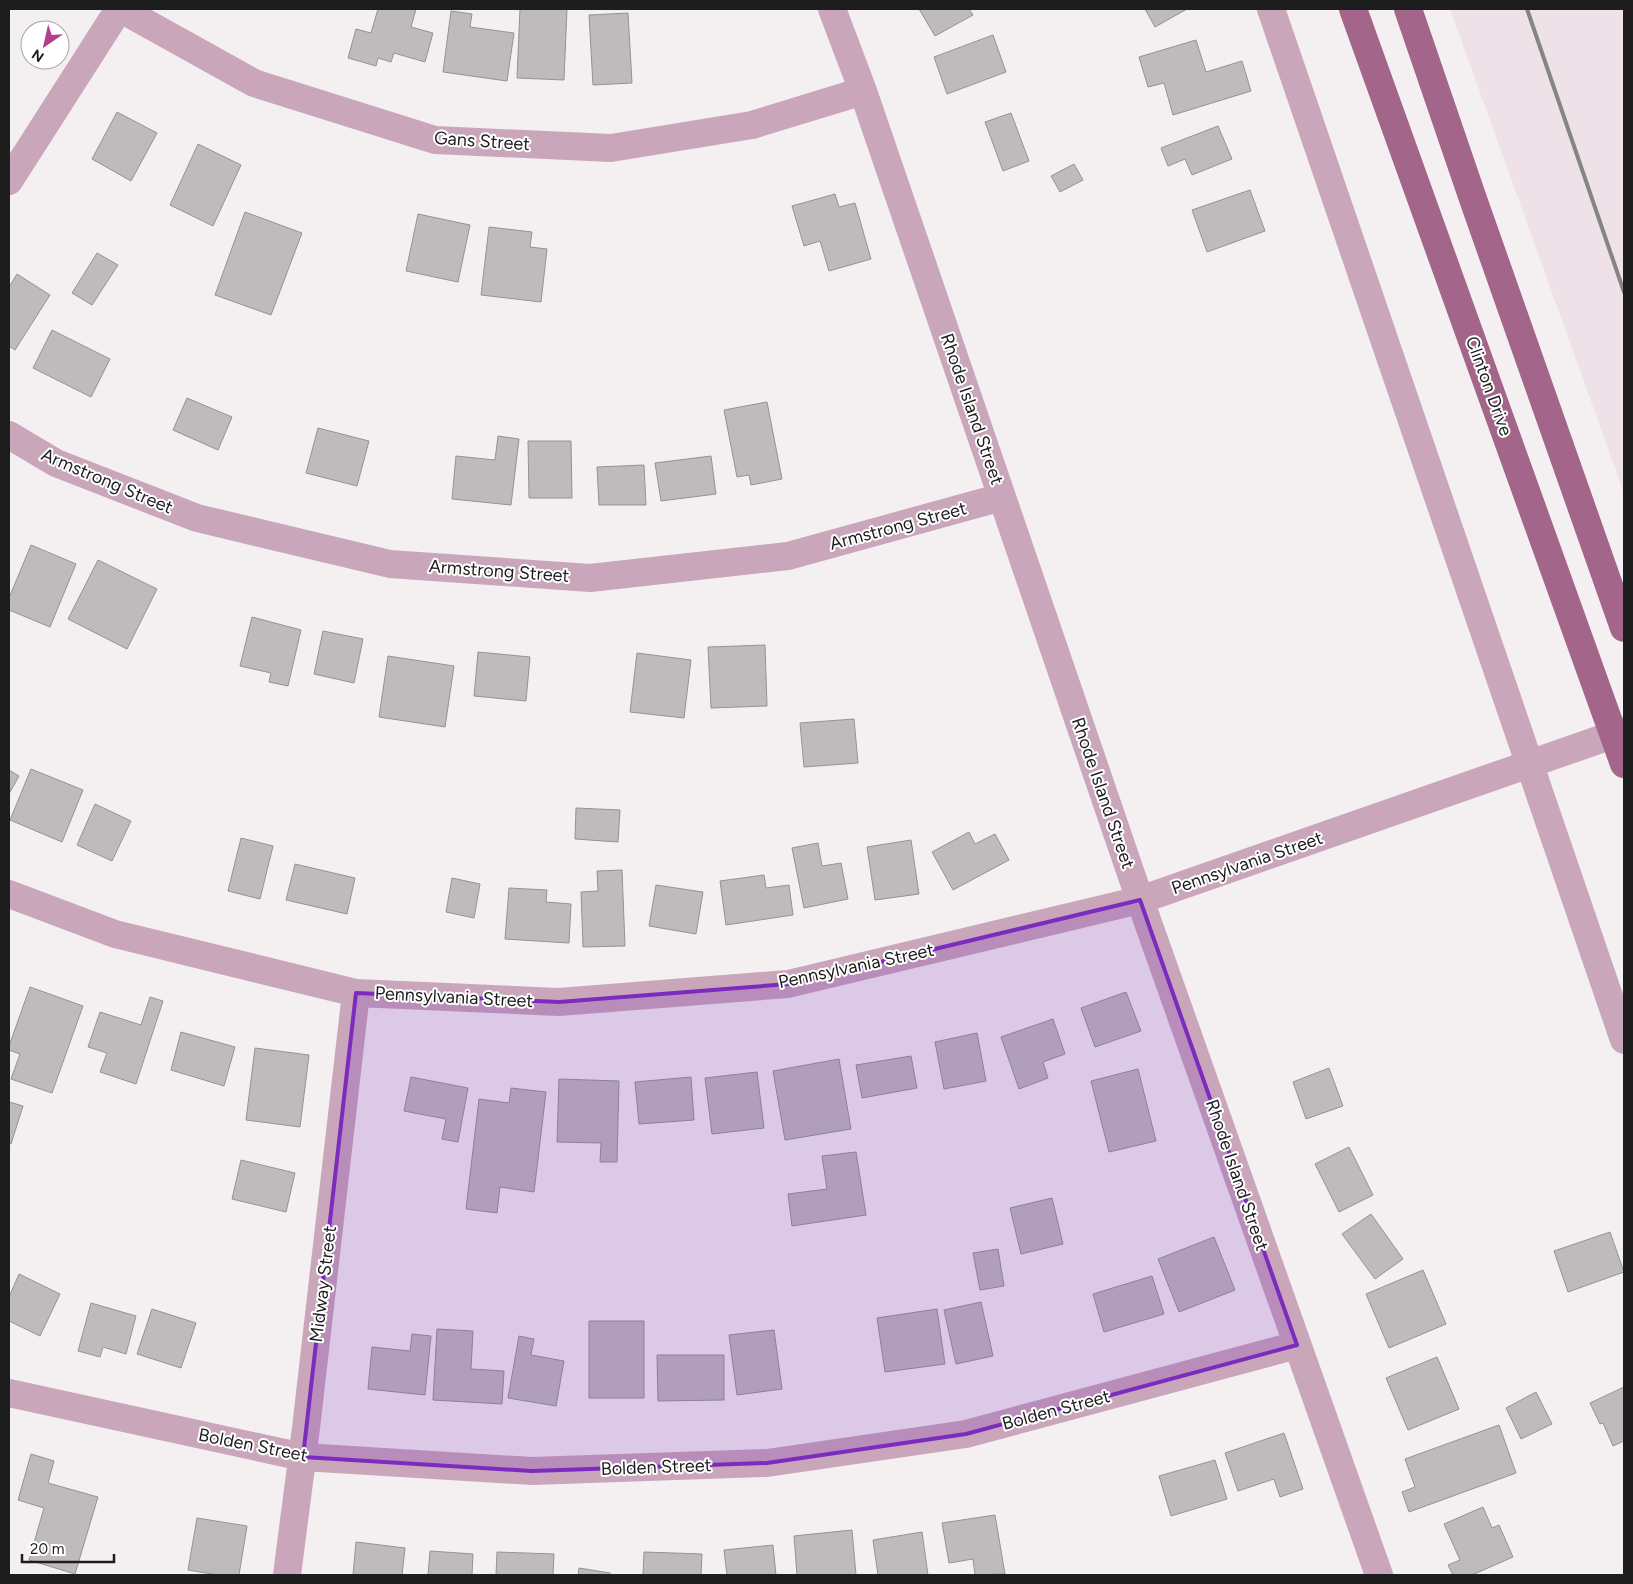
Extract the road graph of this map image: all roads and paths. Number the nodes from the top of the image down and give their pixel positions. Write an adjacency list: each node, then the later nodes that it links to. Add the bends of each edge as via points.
1 (120, 9): 6 (street, Gans Street, via 254,82 435,140 611,148 752,125); 7 (street)
2 (832, 9): 6 (street, Rhode Island Street)
3 (1271, 9): 12 (street)
4 (1353, 9): 11 (main road, Clinton Drive)
5 (1408, 9): 10 (main road)
6 (863, 91): 9 (street, Rhode Island Street)
7 (9, 181)
8 (9, 436): 9 (street, Armstrong Street, via 56,463 197,518 390,564 590,578 788,556)
9 (1002, 497): 15 (street, Rhode Island Street)
10 (1624, 628)
11 (1619, 733): 12 (street, Pennsylvania Street); 13 (main road, Clinton Drive)
12 (1531, 764): 15 (street, Pennsylvania Street); 17 (street)
13 (1624, 764)
14 (9, 894): 16 (street, Pennsylvania Street, via 115,934)
15 (1140, 900): 16 (street, Pennsylvania Street, via 788,984 559,1002); 18 (street, Rhode Island Street)
16 (356, 993): 20 (street, Midway Street)
17 (1624, 1040)
18 (1297, 1345): 20 (street, Bolden Street, via 966,1434 767,1463 532,1471); 22 (street, Rhode Island Street)
19 (9, 1393): 20 (street, Bolden Street)
20 (303, 1457): 21 (street, Midway Street)
21 (287, 1575)
22 (1379, 1575)

